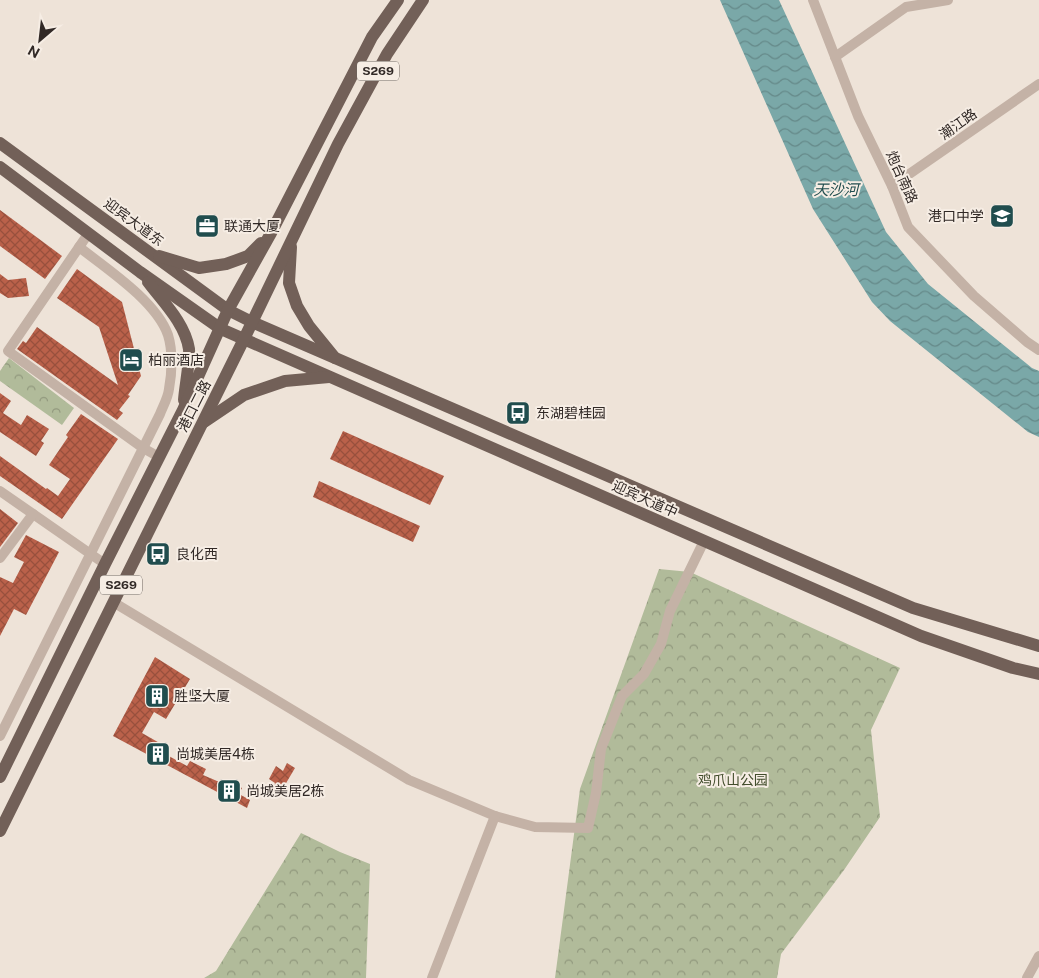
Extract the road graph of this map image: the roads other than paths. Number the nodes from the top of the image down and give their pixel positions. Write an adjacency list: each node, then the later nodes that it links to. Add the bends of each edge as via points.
1 (398, 0): 7 (main road, 港口二路 / S269, via 372,37)
2 (424, 0): 9 (main road, 港口二路 / S269, via 388,54)
3 (813, 0): 5 (street, 炮台南路)
4 (948, 0): 5 (street, via 906,8)
5 (835, 57): 11 (street, 炮台南路, via 858,116)
6 (1039, 84): 11 (street, 潮江路)
7 (320, 136): 9 (main road); 12 (main road, 港口二路 / S269)
8 (0, 143): 16 (main road, 迎宾大道东)
9 (338, 144): 14 (main road, 港口二路 / S269)
10 (0, 167): 13 (main road)
11 (892, 186): 22 (street, 炮台南路, via 908,227 974,296)
12 (271, 233): 16 (main road, via 248,256 226,264 199,268); 18 (main road, 港口二路 / S269)
13 (88, 234): 15 (street); 17 (main road)
14 (291, 241): 19 (main road, 港口二路 / S269); 24 (main road, via 289,283 297,306 308,326)
15 (78, 247): 23 (street); 30 (street, via 126,284 156,313 169,336 169,391)
16 (151, 254): 18 (main road, 迎宾大道东)
17 (140, 272): 20 (main road); 28 (main road, via 182,328 186,339 189,350)
18 (228, 310): 19 (main road, 迎宾大道东); 20 (main road, 港口二路 / S269)
19 (252, 322): 21 (main road, 港口二路 / S269); 24 (main road, 迎宾大道中)
20 (222, 329): 21 (main road); 28 (main road, 港口二路 / S269)
21 (244, 339): 26 (main road, 迎宾大道中); 29 (main road, 港口二路 / S269)
22 (1039, 350)
23 (4, 353): 30 (street)
24 (337, 360): 25 (main road, 迎宾大道中)
25 (361, 370): 27 (main road); 40 (main road, 迎宾大道中, via 914,608)
26 (329, 376): 27 (main road, 迎宾大道中); 29 (main road, via 286,381 244,395)
27 (352, 387): 35 (main road, 迎宾大道中)
28 (183, 410): 31 (main road, 港口二路 / S269)
29 (202, 423): 32 (main road, 港口二路 / S269)
30 (143, 448): 31 (street); 36 (street)
31 (158, 459): 32 (main road); 38 (main road, 港口二路 / S269)
32 (177, 471): 39 (main road, 港口二路 / S269)
33 (0, 491): 34 (street)
34 (32, 514): 36 (street); 37 (street)
35 (704, 541): 41 (main road, 迎宾大道中, via 922,636); 44 (street, via 670,611 661,644 644,674 622,696 601,749 588,828 535,827)
36 (90, 554): 38 (street); 42 (street)
37 (0, 558)
38 (105, 564): 43 (main road, 港口二路 / S269)
39 (113, 602): 44 (street, via 409,780); 45 (main road, 港口二路 / S269)
40 (1039, 646)
41 (1039, 674)
42 (0, 736)
43 (0, 777)
44 (495, 816): 47 (street)
45 (0, 831)
46 (1039, 956): 48 (street)
47 (432, 978)
48 (1027, 978)

